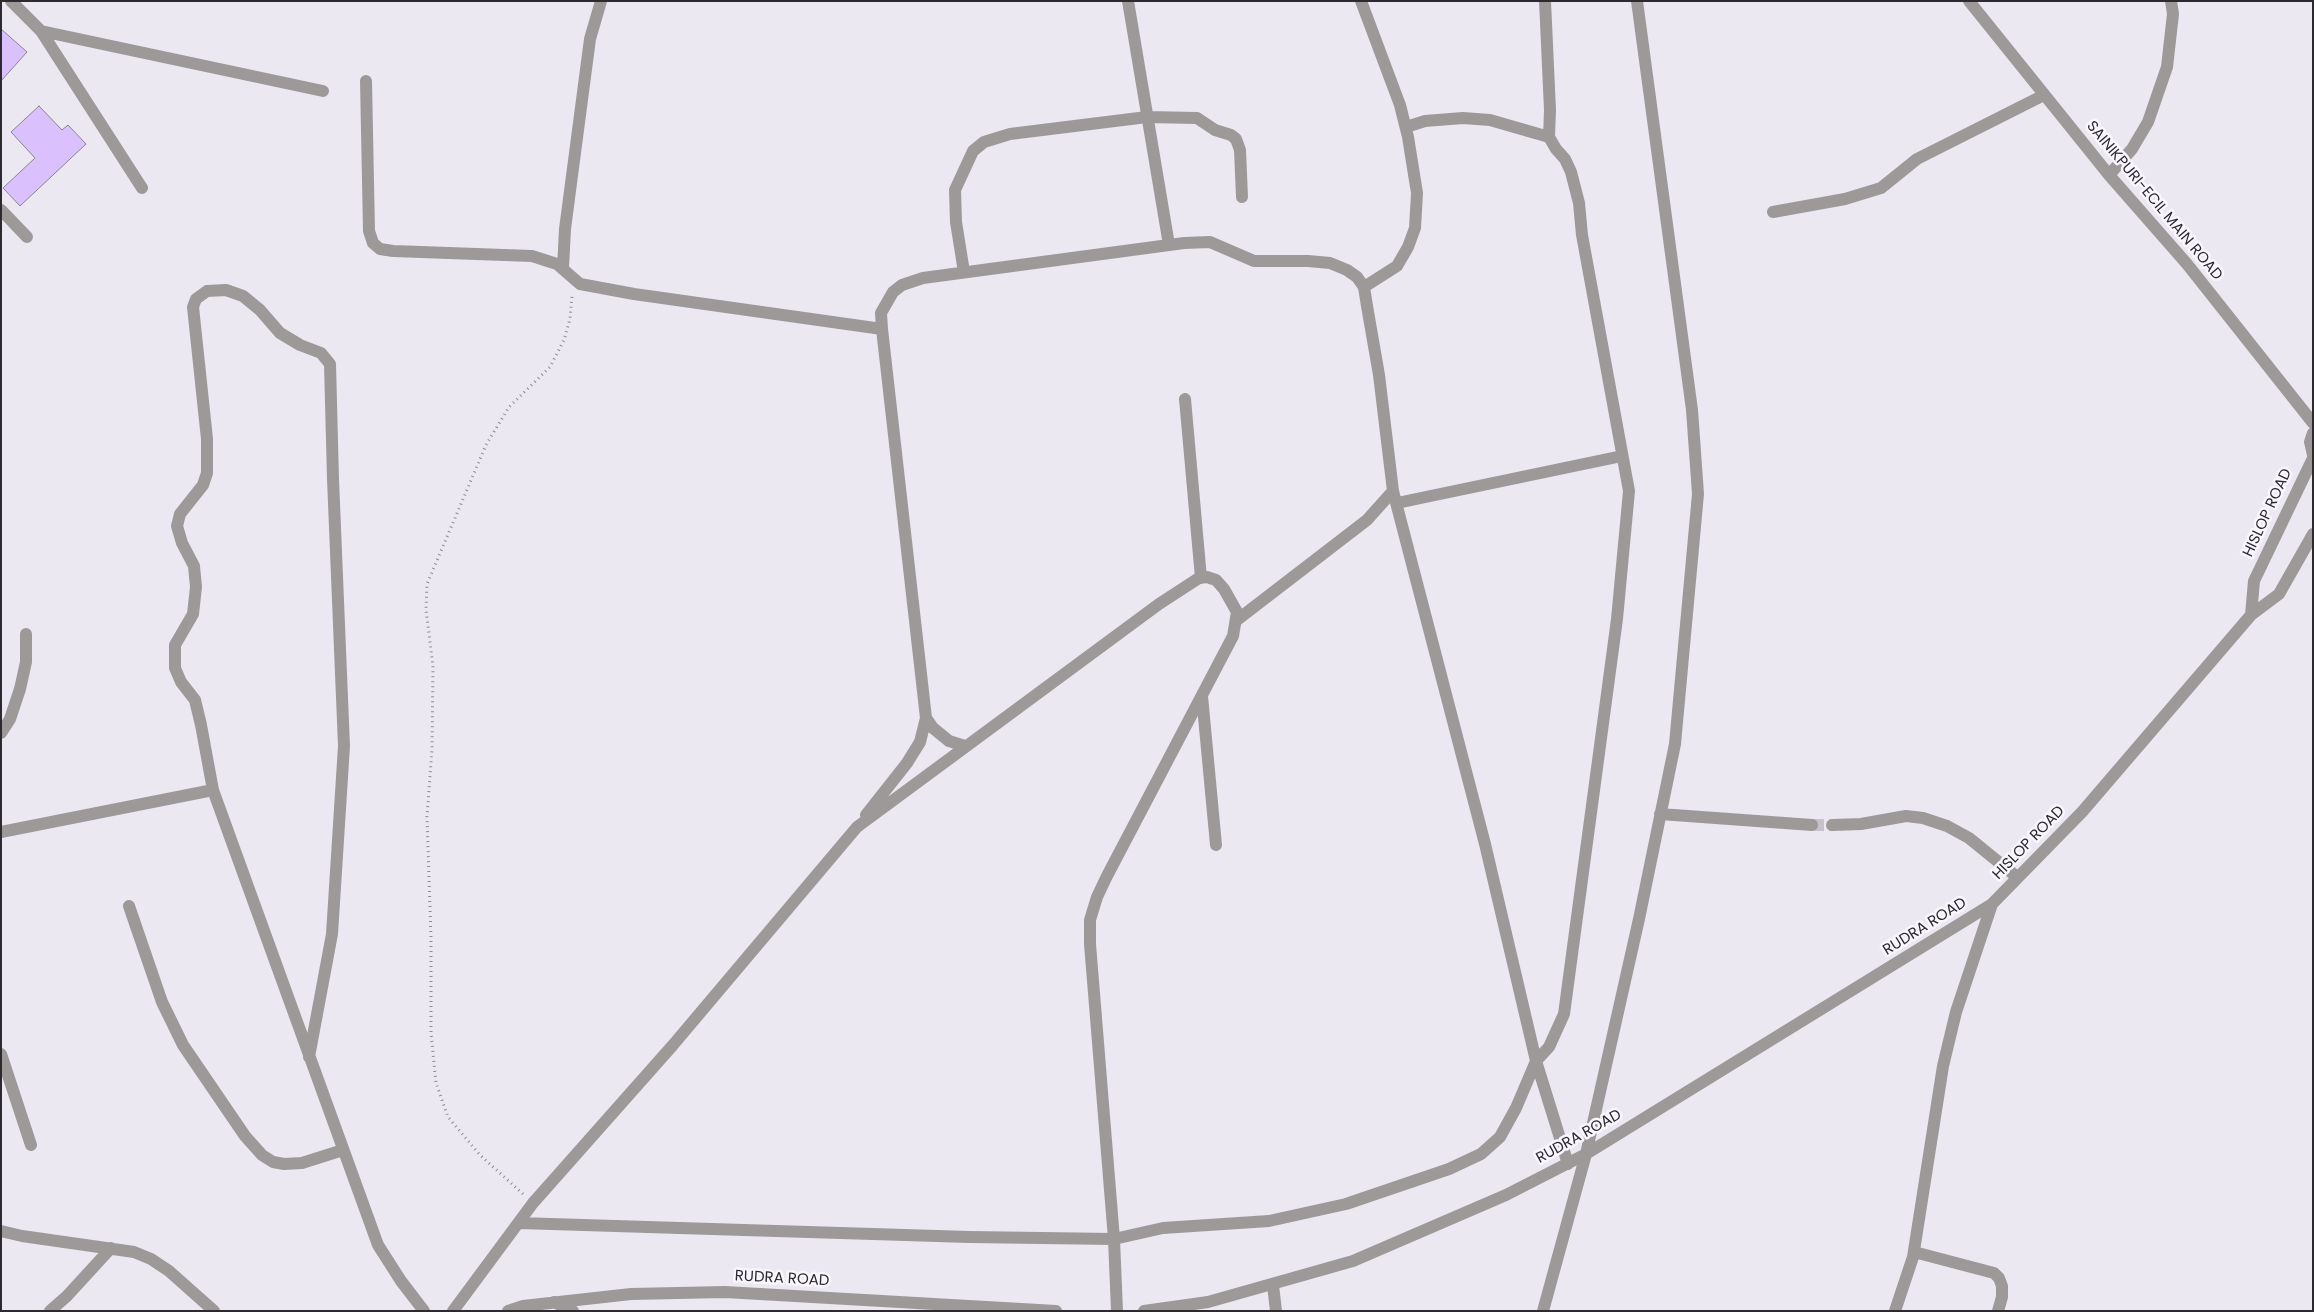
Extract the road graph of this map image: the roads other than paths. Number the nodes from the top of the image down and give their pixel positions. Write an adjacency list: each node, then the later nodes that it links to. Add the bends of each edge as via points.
1 (11, 1): 9 (street)
2 (601, 1): 23 (street, via 590,39 565,229)
3 (1128, 1): 13 (street)
4 (1360, 1): 14 (street)
5 (1546, 1): 15 (street)
6 (1637, 1): 43 (street, via 1692,410 1698,494 1675,744)
7 (1969, 1): 12 (street, SAINIKPURI-ECIL MAIN ROAD)
8 (2171, 1): 16 (street, via 2174,14 2167,67 2148,122 2132,149)
9 (41, 31): 11 (street); 17 (street)
10 (366, 81): 23 (street, via 369,231 373,243 380,249 393,251 532,256)
11 (324, 91)
12 (2044, 95): 16 (street, SAINIKPURI-ECIL MAIN ROAD); 20 (street, via 1917,159 1881,188 1845,199)
13 (1147, 118): 18 (street, via 1197,118 1216,130 1231,134 1240,150); 22 (street); 24 (street, via 1010,134 984,142 973,151 955,190)
14 (1406, 127): 15 (street, via 1463,118 1490,120); 25 (street, via 1417,193 1415,228 1396,266)
15 (1549, 137): 30 (street, via 1571,172 1579,203)
16 (2109, 175): 28 (street, SAINIKPURI-ECIL MAIN ROAD, via 2187,264)
17 (142, 188)
18 (1242, 197)
19 (1, 210): 21 (street)
20 (1773, 212)
21 (27, 237)
22 (1169, 245): 24 (street); 25 (street, via 1210,242 1254,260 1330,263 1357,277)
23 (563, 268): 26 (street, via 580,284)
24 (964, 272): 26 (street, via 902,284 893,292 882,312)
25 (1364, 287): 32 (street)
26 (882, 329): 39 (street)
27 (1185, 399): 34 (street)
28 (2313, 423)
29 (2313, 433): 31 (street, via 2310,442)
30 (1622, 456): 32 (street); 54 (street, via 1629,492 1617,619 1564,1014 1549,1047)
31 (2313, 456): 35 (street, HISLOP ROAD, via 2254,581)
32 (1395, 497): 36 (street); 54 (street, via 1485,844)
33 (2313, 534): 35 (street, via 2280,594)
34 (1201, 578): 36 (street, via 1216,580 1224,589 1237,612); 41 (street, via 1158,604)
35 (2251, 615): 49 (street, HISLOP ROAD, via 2082,812)
36 (1237, 620): 38 (street, via 1233,636)
37 (26, 634): 40 (street, via 26,662 20,689 10,719)
38 (1202, 696): 48 (street); 61 (street, via 1107,876 1090,920)
39 (926, 718): 41 (street, via 932,728 949,741); 46 (street, via 920,742 907,763)
40 (1, 733)
41 (965, 746): 46 (street)
42 (212, 790): 47 (street); 53 (street); 53 (street, via 195,700 175,668 175,644 193,614 196,587 194,566 177,526 180,514 203,485 207,473 207,439 193,307 196,299 207,291 226,290 243,296 280,333 321,353 330,364 344,746 332,934)
43 (1660, 814): 44 (street); 57 (street)
44 (1812, 825)
45 (1832, 825): 49 (street, via 1861,824 1906,816 1923,818 1948,826 1969,838)
46 (857, 827): 59 (street)
47 (1, 832)
48 (1216, 845)
49 (2017, 877): 50 (street, HISLOP ROAD)
50 (1992, 904): 57 (street, RUDRA ROAD); 63 (street, HISLOP ROAD, via 1956,1012 1943,1066)
51 (129, 906): 56 (street, via 162,1002 183,1045 262,1156 284,1164 302,1163)
52 (1, 1054): 55 (street)
53 (310, 1057): 56 (street)
54 (1536, 1060): 58 (street); 61 (street, via 1500,1137 1481,1154 1449,1170 1346,1204 1269,1221 1163,1228)
55 (31, 1145)
56 (343, 1150): 68 (street, via 378,1245)
57 (1586, 1154): 58 (street, RUDRA ROAD); 76 (street)
58 (1568, 1164): 64 (street, RUDRA ROAD, via 1401,1242 1353,1261)
59 (518, 1223): 61 (street); 69 (street)
60 (1, 1231): 62 (street)
61 (1114, 1239): 73 (street)
62 (111, 1248): 66 (street); 67 (street, via 151,1259)
63 (1914, 1252): 77 (street, HISLOP ROAD); 78 (street, via 1994,1273 2002,1286)
64 (1273, 1285): 74 (street, RUDRA ROAD, via 1208,1302); 75 (street)
65 (554, 1302): 70 (street, RUDRA ROAD); 71 (street); 72 (street, RUDRA ROAD, via 631,1294 725,1292)
66 (50, 1311)
67 (214, 1311)
68 (424, 1311)
69 (453, 1311)
70 (508, 1311)
71 (573, 1311)
72 (1056, 1311)
73 (1117, 1311)
74 (1144, 1311)
75 (1276, 1311)
76 (1543, 1311)
77 (1895, 1311)
78 (1998, 1311)

